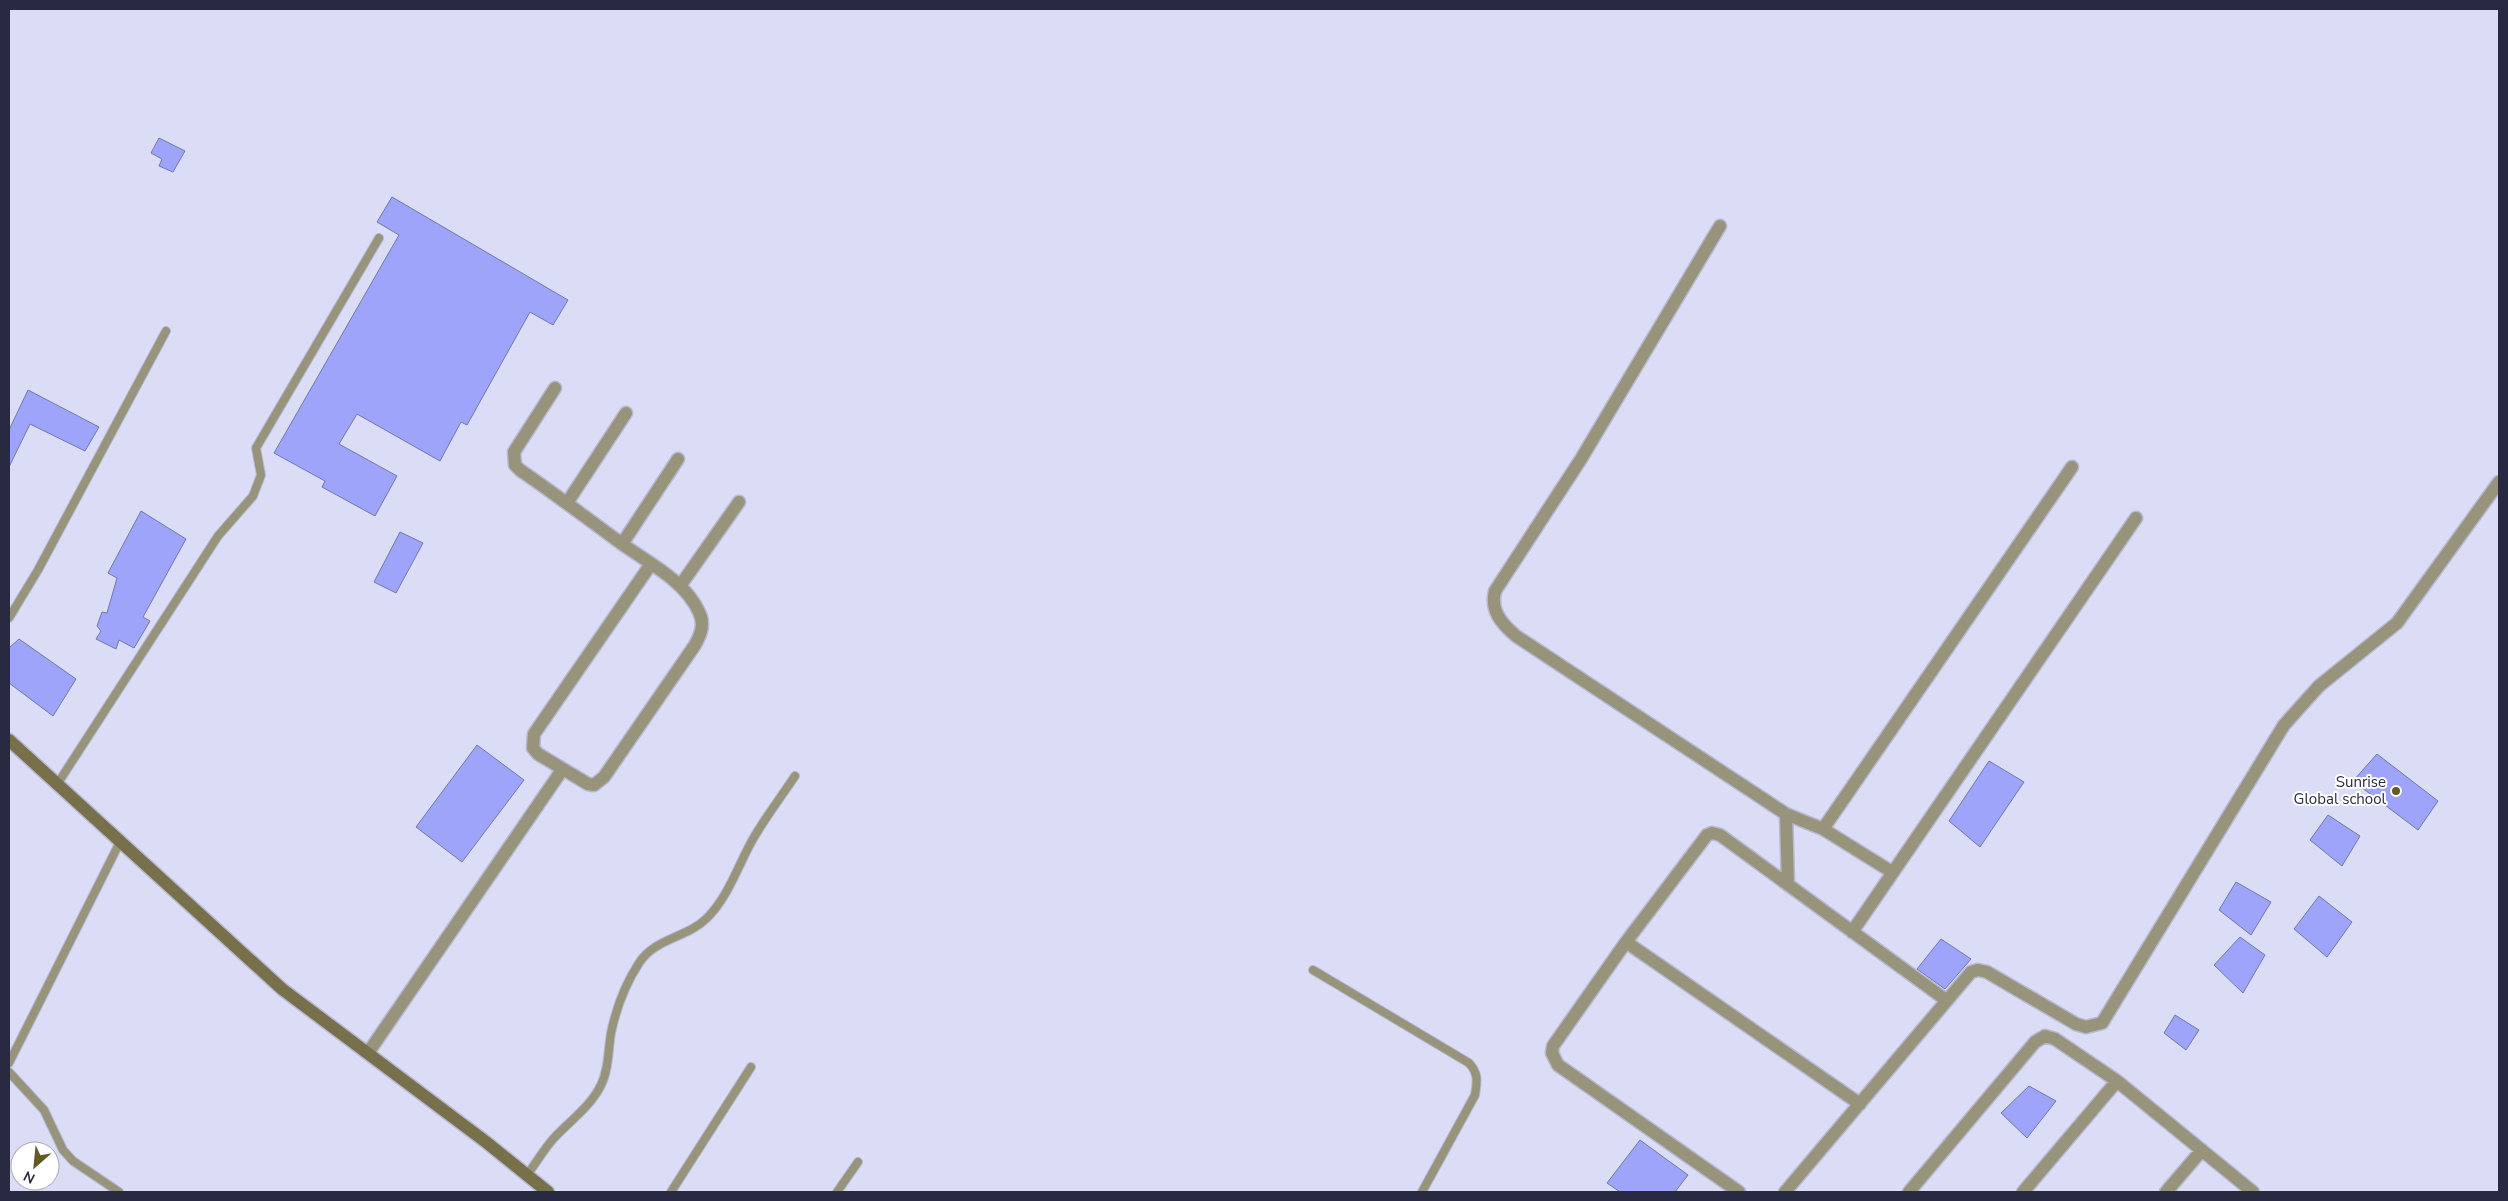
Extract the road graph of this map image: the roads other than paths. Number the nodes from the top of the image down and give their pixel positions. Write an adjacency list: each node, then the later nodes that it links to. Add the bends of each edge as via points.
1 (1720, 226): 20 (street, via 1580,459 1495,591 1494,607 1499,618 1516,636)
2 (378, 238): 19 (lane, via 256,448 261,475 253,496 218,536)
3 (166, 331): 15 (lane)
4 (555, 388): 9 (street, via 513,458 520,470)
5 (626, 413): 9 (street)
6 (678, 459): 12 (street)
7 (2072, 467): 21 (street)
8 (2499, 482): 28 (street, via 2397,623 2319,686 2284,725 2102,1023 2086,1027 2076,1024 1987,972 1978,970 1966,975)
9 (567, 502): 12 (street)
10 (739, 502): 14 (street)
11 (2136, 518): 23 (street)
12 (622, 544): 13 (street)
13 (650, 564): 14 (street); 17 (street, via 534,734 533,748)
14 (680, 586): 17 (street, via 701,619 702,627 695,645 600,782 588,784)
15 (9, 618)
16 (9, 740): 19 (main road)
17 (562, 770): 29 (street)
18 (794, 776): 37 (lane, via 707,918 691,930 653,947 640,961 627,983 612,1030 599,1090 552,1140)
19 (58, 784): 22 (main road)
20 (1786, 814): 21 (street); 24 (street)
21 (1823, 829): 23 (street)
22 (120, 842): 29 (main road, via 282,989); 30 (lane)
23 (1892, 872): 25 (street)
24 (1788, 885): 25 (street); 26 (street, via 1720,835 1712,833 1701,842)
25 (1852, 932): 28 (street)
26 (1626, 942): 34 (street); 43 (street, via 1553,1046 1553,1059)
27 (1313, 970): 42 (lane, via 1470,1063 1475,1069 1478,1078 1475,1095)
28 (1946, 1000): 34 (street)
29 (368, 1053): 37 (main road)
30 (9, 1063)
31 (751, 1066): 40 (lane)
32 (9, 1072): 38 (lane, via 44,1110 63,1150 73,1161)
33 (2117, 1082): 35 (street); 45 (street, via 2050,1036 2040,1037); 46 (street)
34 (1860, 1104): 44 (street)
35 (2202, 1150): 47 (street); 48 (street)
36 (858, 1162): 41 (lane)
37 (527, 1175): 39 (main road)
38 (118, 1192)
39 (548, 1192)
40 (670, 1192)
41 (837, 1192)
42 (1422, 1192)
43 (1739, 1192)
44 (1785, 1192)
45 (1909, 1192)
46 (2023, 1192)
47 (2166, 1192)
48 (2253, 1192)

